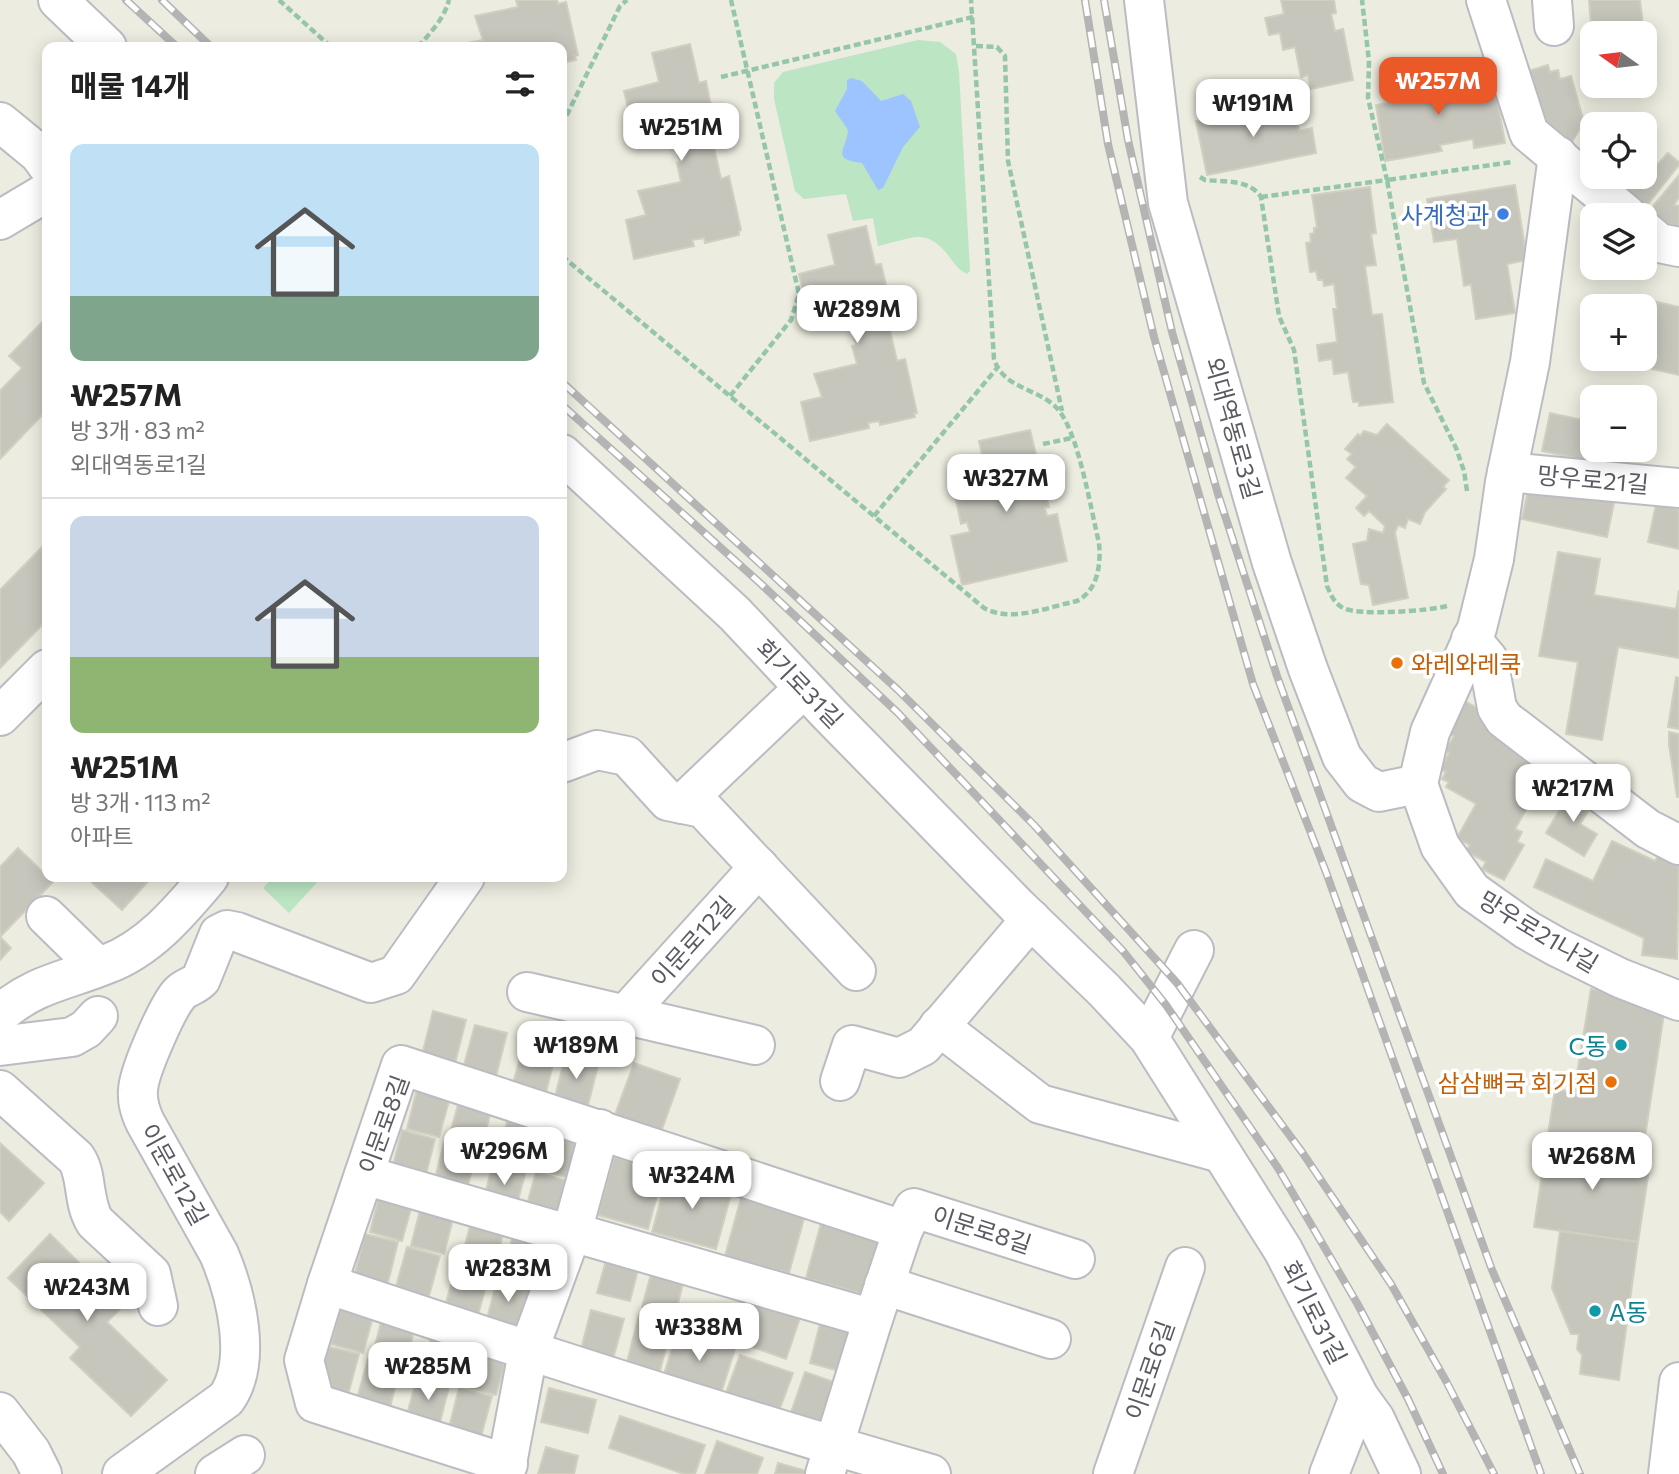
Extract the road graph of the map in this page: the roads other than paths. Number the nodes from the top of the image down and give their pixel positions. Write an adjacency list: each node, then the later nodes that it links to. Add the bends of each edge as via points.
1 (58, 0): 4 (street)
2 (1144, 0): 21 (street, 외대역동로3길, via 1168,203 1272,563 1308,669 1342,757 1362,783 1379,792)
3 (1486, 0): 6 (street, via 1530,133)
4 (102, 42)
5 (0, 122): 7 (street)
6 (1558, 156): 9 (street); 14 (street, via 1530,362)
7 (42, 158)
8 (42, 194): 10 (street)
9 (1613, 203)
10 (0, 220)
11 (1657, 241): 12 (street)
12 (1679, 247)
13 (567, 459): 18 (street, 회기로31길, via 735,614)
14 (1507, 472): 15 (street, 망우로21길); 16 (street, via 1493,559)
15 (1679, 488)
16 (1471, 639): 21 (street, via 1430,733); 23 (street, via 1488,659 1497,708 1504,719 1648,828)
17 (42, 674): 19 (street)
18 (804, 688): 22 (street); 28 (street, 회기로31길)
19 (0, 716)
20 (567, 761): 22 (street, via 597,750 627,756 668,801)
21 (1418, 784): 33 (street, 망우로21나길, via 1440,846 1472,891 1557,947)
22 (682, 804): 24 (street, via 703,808)
23 (1679, 845)
24 (759, 867): 31 (street); 35 (street, 이문로12길)
25 (205, 882): 30 (street, via 156,933 122,957)
26 (461, 882): 61 (street, 이문로12길, via 396,975 371,983 227,930 219,934 201,979 173,1003 141,1074 138,1100 145,1122 228,1275 240,1364 226,1399)
27 (46, 916): 30 (street)
28 (1031, 919): 37 (street); 38 (street, 회기로31길)
29 (1194, 950): 38 (street)
30 (98, 967): 34 (street, via 32,990)
31 (856, 971)
32 (527, 992): 35 (street, 이문로12길)
33 (1679, 1001)
34 (0, 1014)
35 (625, 1015): 39 (street, 이문로12길)
36 (98, 1016): 40 (street, via 72,1037)
37 (939, 1026): 41 (street, via 923,1046 899,1058 852,1045); 44 (street, via 1040,1104)
38 (1149, 1038): 44 (street, 회기로31길)
39 (755, 1045)
40 (0, 1046)
41 (840, 1081)
42 (0, 1090): 52 (street, via 76,1158 91,1215 151,1273)
43 (600, 1129): 45 (street, 이문로8길, via 401,1065); 46 (street, 이문로8길); 47 (street)
44 (1221, 1153): 56 (street, 회기로31길, via 1283,1250)
45 (364, 1175): 47 (street); 50 (street, 이문로8길)
46 (903, 1230): 48 (street, 이문로8길, via 914,1208); 51 (street, 이문로8길)
47 (572, 1233): 51 (street); 54 (street)
48 (1074, 1259)
49 (1185, 1267): 63 (street, 이문로6길)
50 (327, 1284): 54 (street); 59 (street, 이문로8길, via 304,1360 315,1403)
51 (878, 1302): 53 (street); 58 (street, 이문로8길)
52 (158, 1306)
53 (1051, 1339)
54 (528, 1352): 58 (street); 59 (street)
55 (1679, 1382): 66 (street)
56 (1359, 1397): 64 (street); 65 (street, 회기로31길, via 1375,1419)
57 (0, 1412): 60 (street)
58 (829, 1460): 62 (street)
59 (506, 1469)
60 (42, 1474)
61 (121, 1474)
62 (931, 1474)
63 (1113, 1474)
64 (1329, 1474)
65 (1401, 1474)
66 (1668, 1474)

